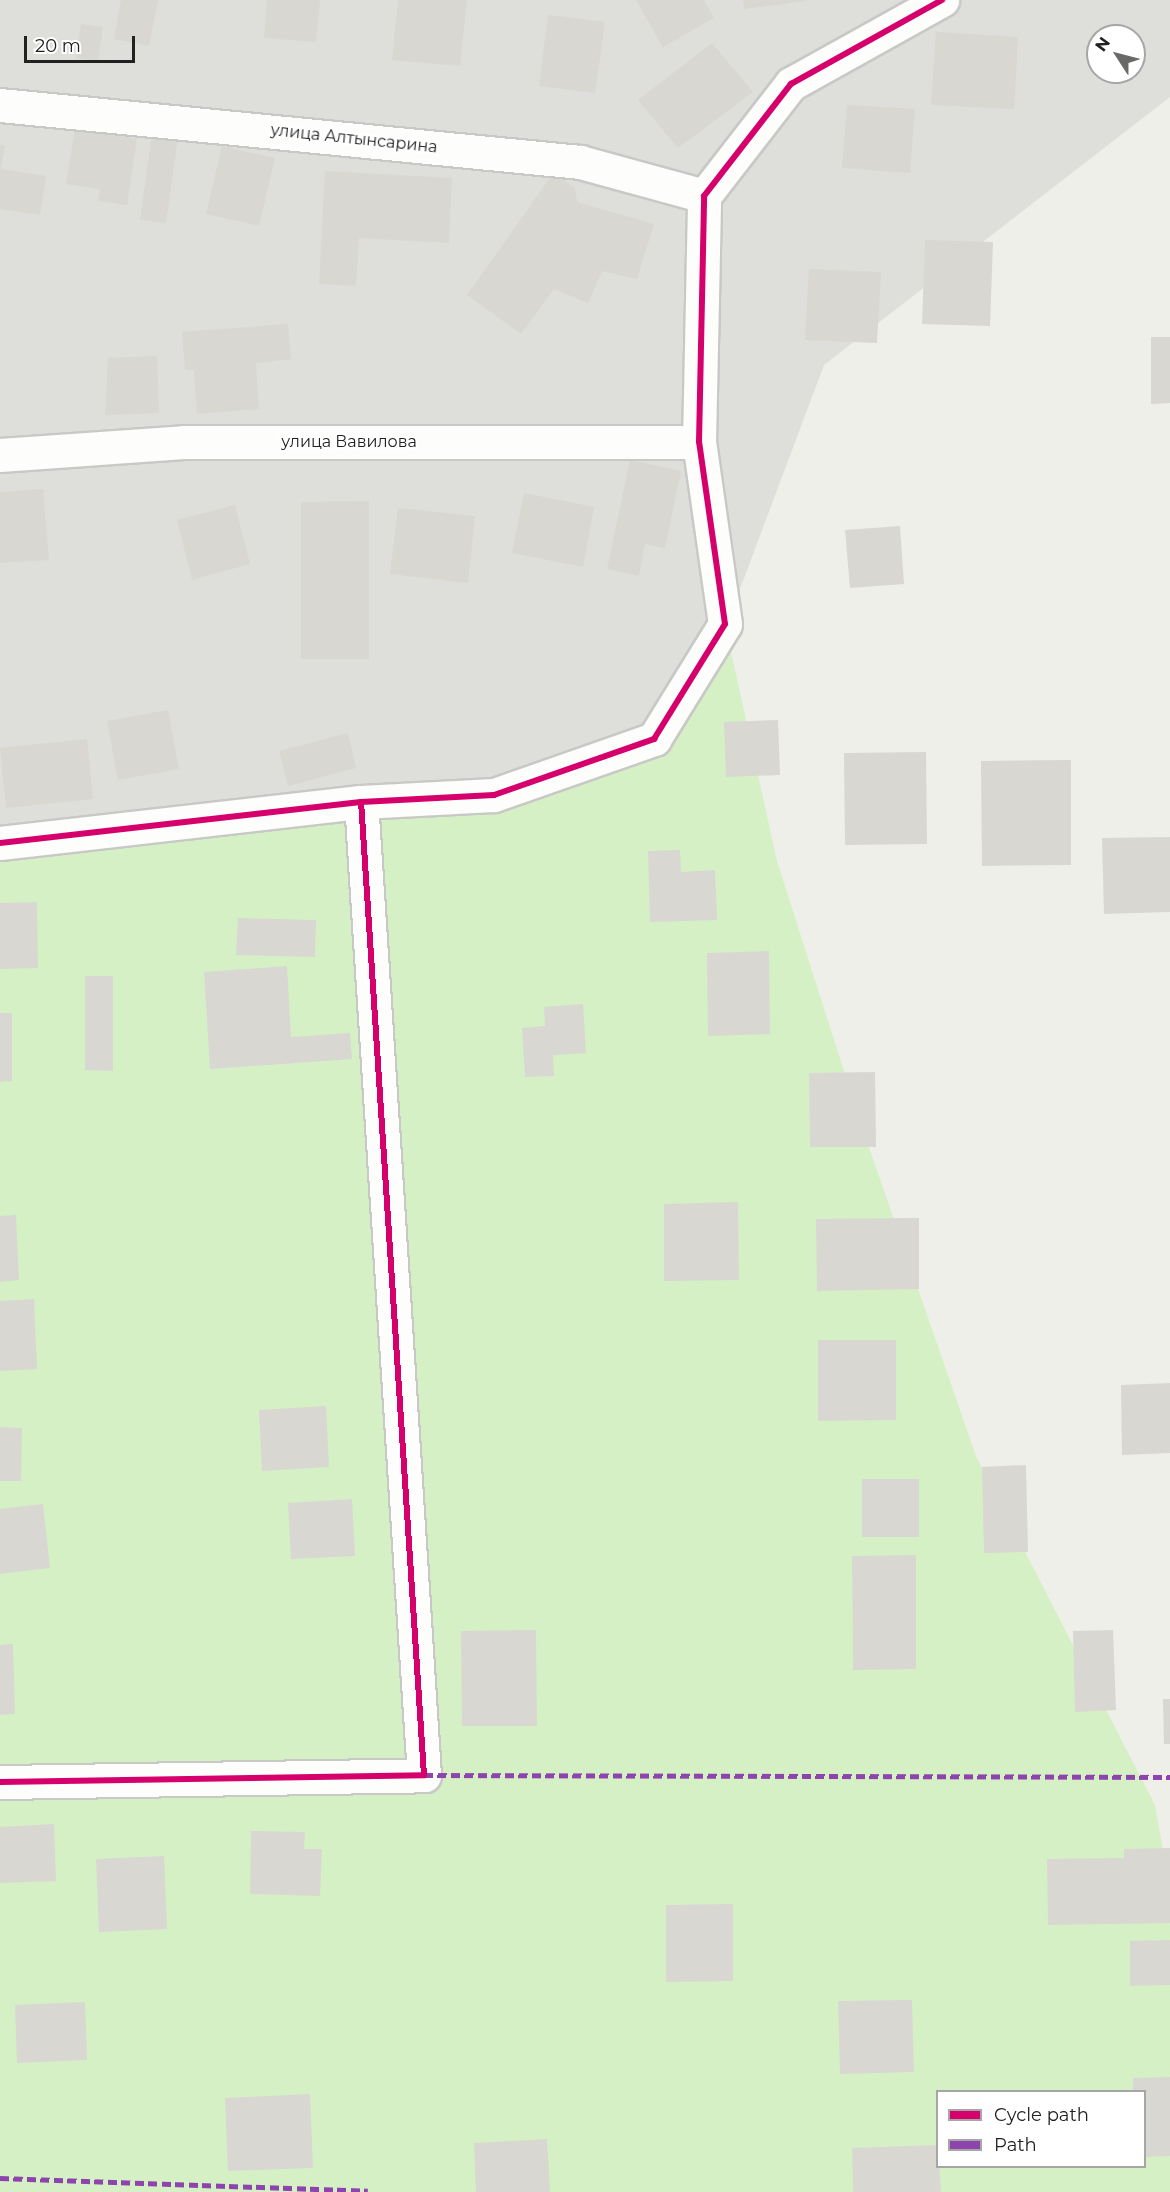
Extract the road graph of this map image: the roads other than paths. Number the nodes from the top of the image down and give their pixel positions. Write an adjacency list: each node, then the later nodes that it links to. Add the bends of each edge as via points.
1 (942, 0): 3 (street, via 791,84)
2 (0, 105): 3 (street, улица Алтынсарина, via 580,162)
3 (704, 196): 4 (street)
4 (699, 442): 5 (street, улица Вавилова, via 184,442); 6 (street, via 725,624 654,739 494,795)
5 (0, 455)
6 (361, 802): 7 (street); 8 (street, via 424,1775)
7 (0, 843)
8 (0, 1782)

